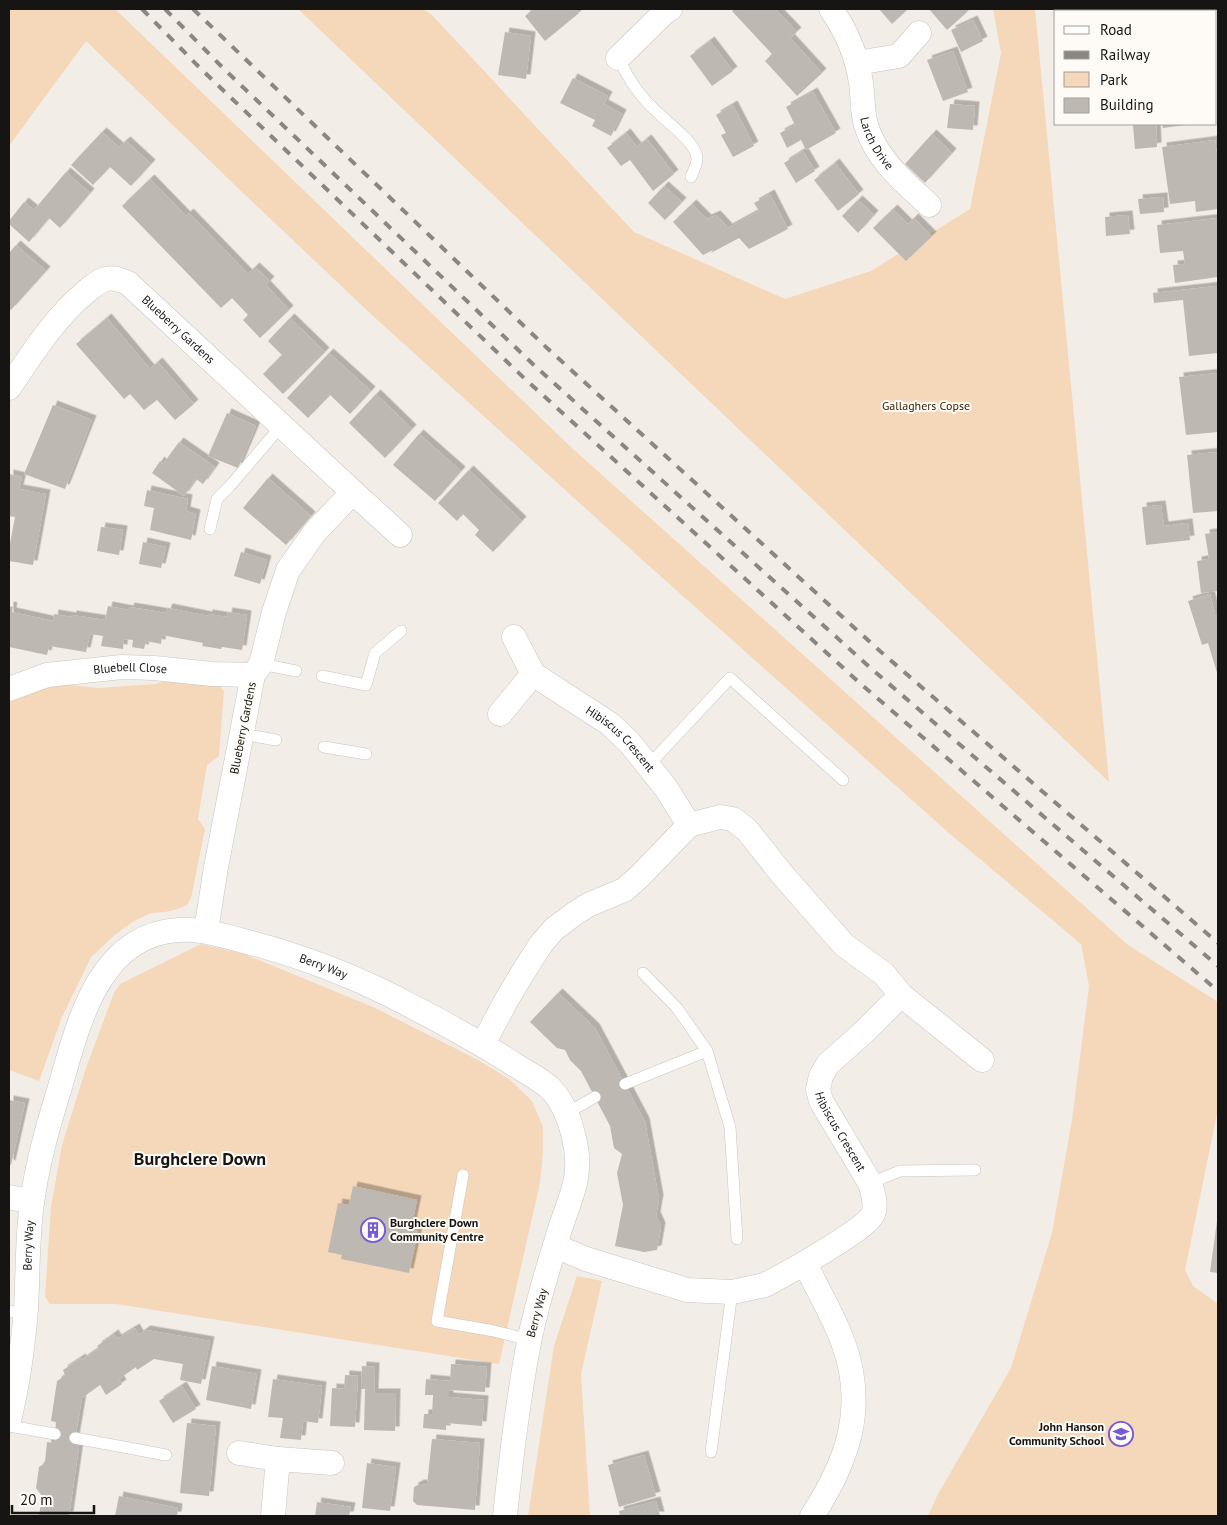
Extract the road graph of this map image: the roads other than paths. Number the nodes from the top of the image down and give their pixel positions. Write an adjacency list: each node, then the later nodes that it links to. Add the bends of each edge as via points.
1 (831, 9): 5 (street, Larch Drive, via 855,52)
2 (666, 10): 4 (street)
3 (919, 33): 5 (street, via 899,56)
4 (618, 58): 6 (lane, via 634,88 695,151 697,162)
5 (857, 64): 7 (street, Larch Drive, via 866,124 875,147 892,172)
6 (690, 177)
7 (929, 205)
8 (9, 388): 9 (street, Blueberry Gardens, via 48,331 79,298 106,279 118,279 128,283)
9 (282, 425): 10 (street, Blueberry Gardens); 11 (lane, via 217,499)
10 (353, 492): 12 (street, Blueberry Gardens); 15 (street, Blueberry Gardens, via 315,532 288,570)
11 (210, 529)
12 (400, 535)
13 (401, 631): 18 (lane, via 375,654 366,685)
14 (514, 636): 17 (street)
15 (257, 669): 16 (lane); 19 (street, Bluebell Close, via 212,674 122,667 47,675); 21 (street, Blueberry Gardens)
16 (296, 671)
17 (533, 674): 20 (street); 25 (street, Hibiscus Crescent, via 610,724)
18 (322, 676)
19 (9, 688)
20 (500, 714)
21 (242, 734): 22 (lane); 28 (street, Blueberry Gardens)
22 (276, 740)
23 (324, 747): 24 (lane)
24 (366, 754)
25 (648, 767): 26 (lane, via 730,678); 27 (street, Hibiscus Crescent, via 666,788)
26 (843, 780)
27 (689, 825): 30 (street, via 720,817 733,819 747,830 844,945 884,974); 31 (street, via 624,890 588,905 554,929 506,999)
28 (206, 931): 31 (street, Berry Way, via 315,964 389,995); 41 (street, Berry Way, via 177,930 152,935 133,944 109,966 77,1026 39,1162)
29 (643, 973): 32 (lane, via 677,1008)
30 (901, 995): 33 (street); 39 (street, Hibiscus Crescent, via 828,1064 818,1089 821,1100)
31 (484, 1044): 36 (street, Berry Way, via 549,1087)
32 (706, 1051): 34 (lane); 42 (lane, via 730,1127)
33 (982, 1060)
34 (625, 1084)
35 (595, 1097): 36 (lane)
36 (567, 1113): 43 (street, Berry Way, via 579,1162 574,1191)
37 (975, 1170): 39 (lane, via 900,1171)
38 (463, 1175): 47 (lane, via 436,1321)
39 (870, 1183): 44 (street, Hibiscus Crescent, via 874,1213 865,1225)
40 (9, 1197): 41 (street)
41 (32, 1202): 46 (street, Berry Way)
42 (737, 1239)
43 (556, 1246): 45 (street, Hibiscus Crescent, via 586,1259 687,1290); 47 (street, Berry Way)
44 (805, 1262): 45 (street, Hibiscus Crescent, via 765,1285); 59 (street, via 843,1341 854,1394 846,1453)
45 (732, 1292): 52 (lane)
46 (17, 1312): 48 (street, Berry Way, via 17,1383)
47 (530, 1340): 58 (street, Berry Way)
48 (9, 1420)
49 (9, 1426): 50 (lane)
50 (55, 1434)
51 (75, 1438): 54 (lane)
52 (711, 1452)
53 (239, 1453): 55 (street)
54 (166, 1455)
55 (278, 1459): 56 (street); 57 (street)
56 (332, 1463)
57 (273, 1516)
58 (505, 1516)
59 (812, 1516)

